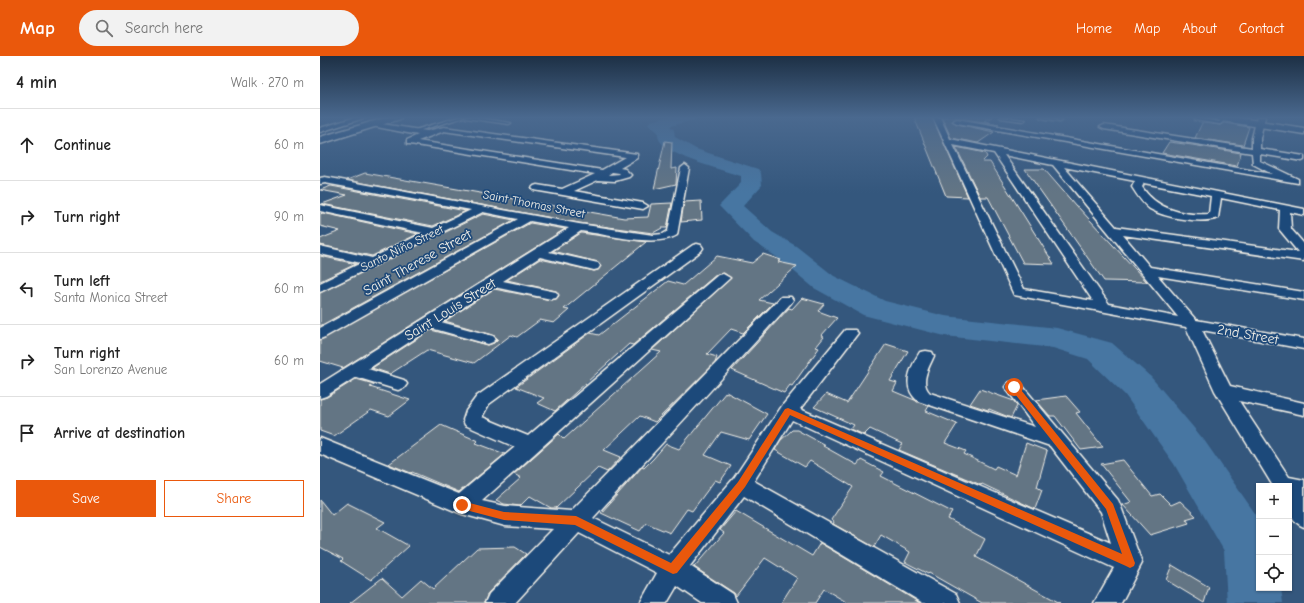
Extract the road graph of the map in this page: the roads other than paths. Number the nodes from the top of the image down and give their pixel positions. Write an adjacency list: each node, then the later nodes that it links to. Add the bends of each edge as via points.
1 (411, 143): 13 (street)
2 (539, 143): 13 (street, via 634,156)
3 (948, 143): 42 (street, 2nd Street, via 1019,292)
4 (955, 143): 8 (street)
5 (1078, 143): 9 (street, via 1295,181 1259,165)
6 (1198, 143): 9 (street)
7 (1256, 143): 9 (street)
8 (997, 151): 11 (street); 42 (street)
9 (1255, 152): 10 (street)
10 (1302, 158)
11 (1055, 162): 14 (street); 26 (street)
12 (684, 168): 25 (street, Saint Thomas Street, via 673,232 666,237 653,238)
13 (604, 173): 17 (street)
14 (1141, 179): 18 (street); 18 (street, via 1137,187 1141,194 1156,209 1169,214 1206,218 1214,216)
15 (322, 180): 21 (street, Saint Thomas Street)
16 (537, 188): 17 (street)
17 (566, 191): 19 (street)
18 (1216, 194): 22 (street)
19 (643, 206)
20 (320, 208): 27 (street)
21 (484, 208): 24 (street, Saint Thomas Street); 27 (street, Santo Niño Street)
22 (1286, 208): 23 (street); 30 (street, via 1285,229)
23 (1304, 212)
24 (530, 217): 25 (street, Saint Thomas Street); 46 (street, Saint Therese Street)
25 (579, 227): 31 (street, Saint Louis Street)
26 (1112, 230): 32 (street); 35 (street)
27 (434, 232): 33 (street, Santo Niño Street)
28 (697, 248): 58 (street, via 483,400 472,420)
29 (320, 250): 33 (street)
30 (1304, 252)
31 (539, 253): 34 (street); 37 (street, Saint Louis Street)
32 (1304, 257)
33 (373, 262): 38 (street, Santo Niño Street)
34 (594, 266)
35 (1147, 270): 40 (street); 44 (street)
36 (723, 278): 58 (street)
37 (491, 283): 39 (street); 43 (street, Saint Louis Street)
38 (320, 288)
39 (551, 295)
40 (1304, 296)
41 (786, 300): 67 (street)
42 (1103, 306): 44 (street, 2nd Street)
43 (429, 323): 47 (street); 50 (street, Saint Louis Street)
44 (1192, 324): 48 (street, 2nd Street); 53 (street)
45 (850, 333): 56 (street)
46 (320, 334)
47 (488, 339)
48 (1304, 344)
49 (926, 356): 57 (street, via 915,376 918,391 924,397)
50 (354, 370): 51 (street); 54 (street, Saint Louis Street)
51 (398, 384)
52 (1014, 387): 57 (street)
53 (1224, 391): 55 (street); 60 (street)
54 (320, 392)
55 (1304, 409)
56 (788, 411): 61 (street); 68 (street)
57 (1057, 441): 68 (street, via 1110,507)
58 (530, 444): 65 (street)
59 (320, 446): 65 (street)
60 (1282, 483)
61 (741, 484): 69 (street); 73 (street)
62 (1292, 488): 63 (street)
63 (1304, 489)
64 (1292, 499): 66 (street)
65 (462, 505): 67 (street, via 504,516)
66 (1304, 517)
67 (576, 521): 69 (street); 70 (street)
68 (1130, 563): 74 (street)
69 (673, 569): 71 (street); 72 (street)
70 (498, 603)
71 (653, 603)
72 (724, 603)
73 (947, 603)
74 (1107, 603)

